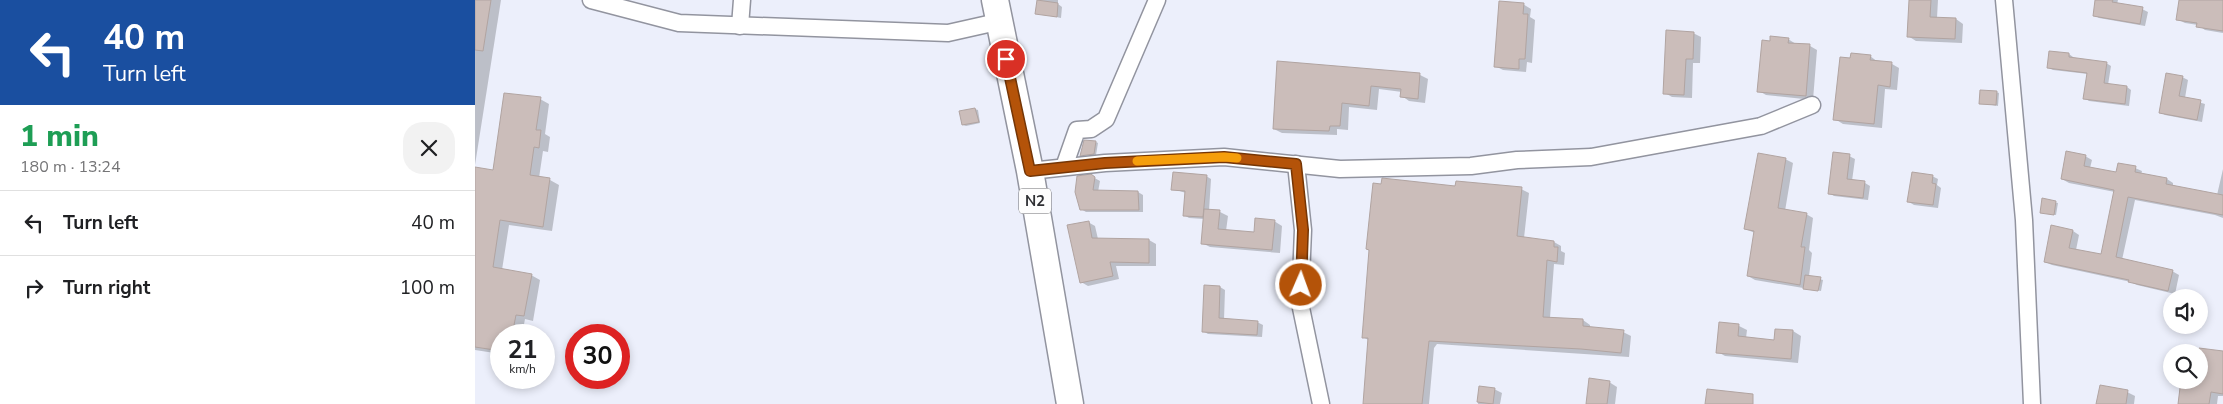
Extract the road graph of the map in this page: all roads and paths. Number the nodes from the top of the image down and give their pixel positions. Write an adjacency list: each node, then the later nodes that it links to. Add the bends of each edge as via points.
1 (591, 0): 6 (street, via 679,23)
2 (742, 0): 6 (street)
3 (1157, 0): 9 (street, via 1106,119 1091,129 1077,130)
4 (2004, 0): 13 (street, via 2023,220)
5 (996, 11): 6 (street, via 948,33); 10 (highway, N2)
6 (740, 26)
7 (1812, 105): 8 (street, via 1761,126 1591,157 1517,160 1471,166 1340,169)
8 (1296, 164): 9 (street, via 1224,157); 12 (street, via 1303,230 1300,303)
9 (1064, 167): 10 (street)
10 (1030, 171): 11 (highway, N2)
11 (1070, 404)
12 (1321, 404)
13 (2032, 404)

